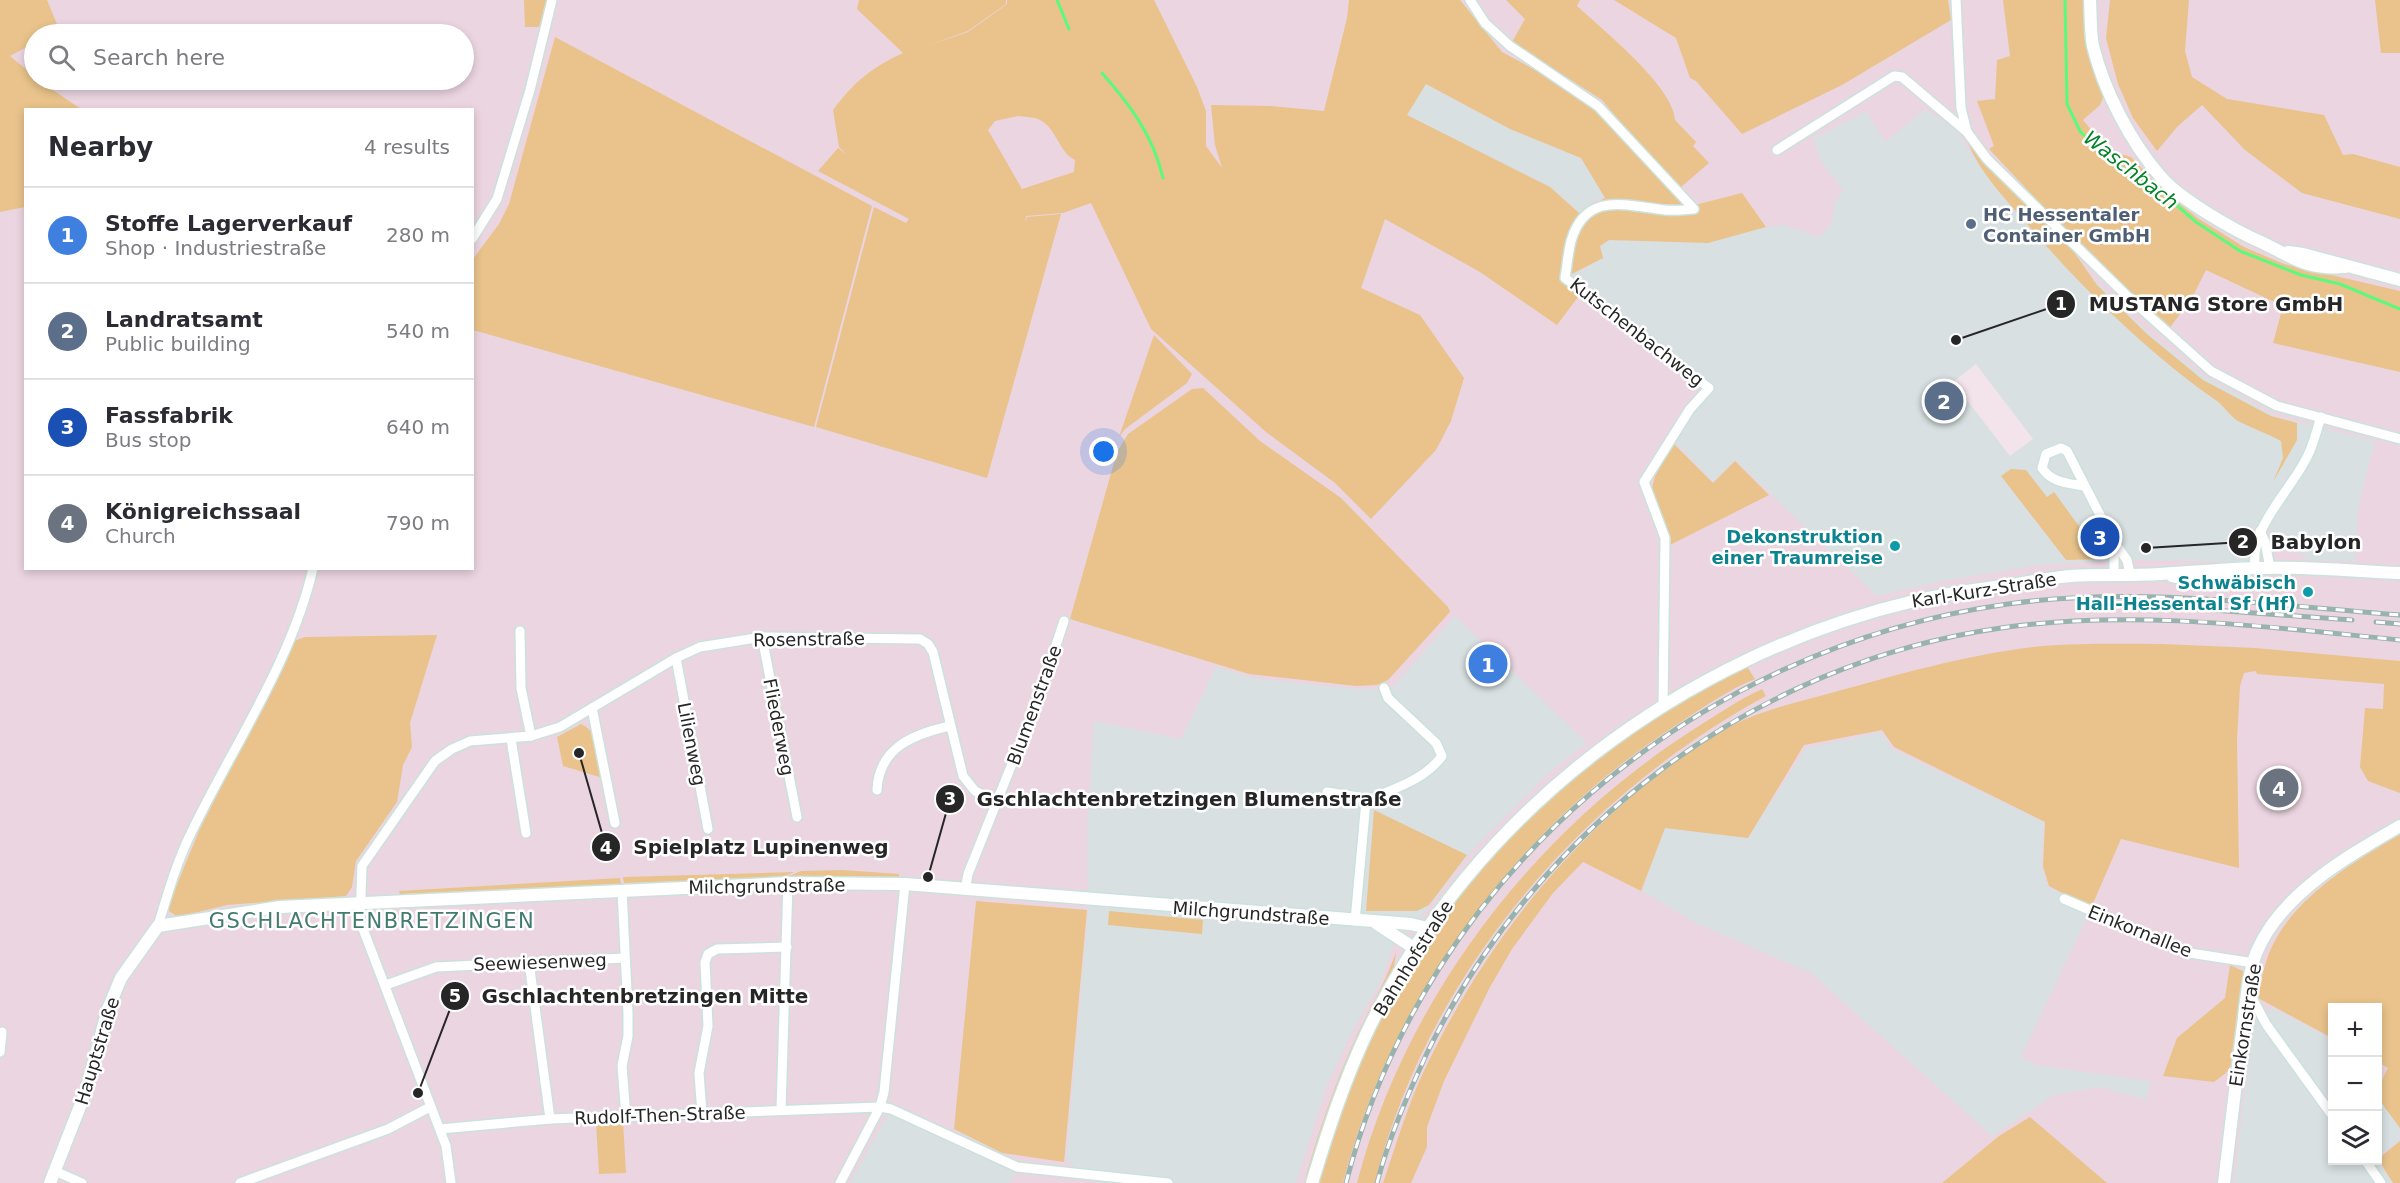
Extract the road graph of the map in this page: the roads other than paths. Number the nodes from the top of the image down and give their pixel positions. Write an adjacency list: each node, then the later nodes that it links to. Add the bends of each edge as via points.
1 (552, 0): 7 (street, via 497,199)
2 (1470, 0): 25 (street, Kutschenbachweg, via 1485,24 1510,46 1598,106 1694,209 1669,211 1612,202 1595,208 1580,221 1571,240 1565,278 1709,388 1690,409 1644,482 1665,538)
3 (1956, 0): 5 (street, via 1961,108)
4 (2090, 0): 8 (street, via 2093,45 2113,99 2138,146 2161,178 2244,235 2280,251)
5 (1967, 132): 6 (street, via 1902,77 1894,76); 9 (street, via 1987,159 2126,295 2211,371 2277,406)
6 (1777, 150)
7 (474, 236)
8 (2400, 280)
9 (2321, 417): 10 (street); 12 (street, via 2309,453)
10 (2400, 439)
11 (2084, 486): 11 (street, via 2067,452 2061,448 2046,454 2042,468 2047,476); 13 (street)
12 (2260, 531): 14 (street); 15 (street)
13 (2114, 542): 18 (street, via 2127,560); 19 (street)
14 (2249, 568): 15 (street, Karl-Kurz-Straße); 18 (street, Karl-Kurz-Straße)
15 (2270, 568): 17 (street, Karl-Kurz-Straße)
16 (312, 570): 47 (street, via 288,639 254,715 194,828)
17 (2400, 573)
18 (2130, 574): 19 (street, Karl-Kurz-Straße)
19 (2114, 575): 25 (street, Karl-Kurz-Straße, via 2067,576 1943,595 1855,616 1775,646)
20 (1064, 621): 33 (street, Blumenstraße)
21 (520, 631): 28 (street, via 521,688)
22 (762, 637): 23 (street, Rosenstraße, via 700,647); 27 (street, Rosenstraße, via 920,639 933,652); 34 (street, Fliederweg)
23 (676, 658): 26 (street, Rosenstraße); 37 (street, Lilienweg)
24 (1384, 688): 32 (street, via 1388,698 1436,743 1442,756 1434,767 1414,780)
25 (1663, 706): 48 (street, Bahnhofstraße, via 1601,748 1527,813 1471,870)
26 (592, 708): 28 (street, Rosenstraße, via 560,727); 35 (street)
27 (950, 726): 30 (street, via 917,733 899,745 885,760); 33 (street, Rosenstraße, via 963,776 975,791)
28 (531, 736): 29 (street, Rosenstraße)
29 (511, 739): 38 (street); 44 (street, Rosenstraße, via 470,741 435,761 362,866)
30 (877, 790)
31 (1327, 792): 32 (street, via 1358,796)
32 (1366, 801): 45 (street)
33 (998, 802): 42 (street, Blumenstraße)
34 (797, 817)
35 (615, 823)
36 (2400, 826): 53 (street, Einkornstraße, via 2348,856 2292,902 2267,935)
37 (708, 829)
38 (526, 833)
39 (788, 883): 40 (street, Milchgrundstraße); 41 (street, Milchgrundstraße); 49 (street)
40 (905, 884): 42 (street, Milchgrundstraße); 59 (street)
41 (622, 890): 44 (street, Milchgrundstraße); 51 (street, Seewiesenweg)
42 (965, 890): 45 (street, Milchgrundstraße)
43 (2064, 899): 53 (street, Einkornallee, via 2190,953)
44 (359, 902): 47 (street, Milchgrundstraße, via 280,907); 54 (street, Rosenstraße, via 360,921)
45 (1355, 921): 46 (street, Milchgrundstraße)
46 (1376, 923): 48 (street, Milchgrundstraße); 50 (street, Milchgrundstraße)
47 (158, 926): 67 (street, Hauptstraße, via 121,978 112,999 86,1091)
48 (1427, 928): 50 (street, Bahnhofstraße)
49 (787, 947): 60 (street); 62 (street, via 717,949 708,954 708,1026 699,1073)
50 (1414, 948): 74 (street, Bahnhofstraße, via 1359,1051 1331,1120)
51 (625, 958): 52 (street, Seewiesenweg); 63 (street, Seewiesenweg, via 628,1024 622,1066)
52 (529, 962): 54 (street, Seewiesenweg, via 436,967); 64 (street)
53 (2254, 963): 55 (street, Einkornstraße)
54 (386, 985): 58 (street, Rosenstraße)
55 (2248, 990): 61 (street, via 2266,1024); 75 (street, Einkornstraße)
56 (2, 1032): 57 (street)
57 (0, 1052)
58 (430, 1107): 65 (street, Rosenstraße); 70 (street, via 388,1129)
59 (880, 1107): 60 (street, Rudolf-Then-Straße); 72 (street); 73 (street, Rudolf-Then-Straße, via 1017,1167)
60 (780, 1110): 62 (street, Rudolf-Then-Straße)
61 (2329, 1111)
62 (702, 1114): 63 (street, Rudolf-Then-Straße)
63 (626, 1117): 64 (street, Rudolf-Then-Straße)
64 (550, 1119): 65 (street, Rudolf-Then-Straße)
65 (440, 1129): 71 (street, Rosenstraße)
66 (2368, 1165): 76 (street)
67 (55, 1171): 68 (street, Hauptstraße); 69 (street)
68 (50, 1183)
69 (82, 1183)
70 (240, 1183)
71 (451, 1183)
72 (840, 1183)
73 (1168, 1183)
74 (1312, 1183)
75 (2224, 1183)
76 (2381, 1183)

